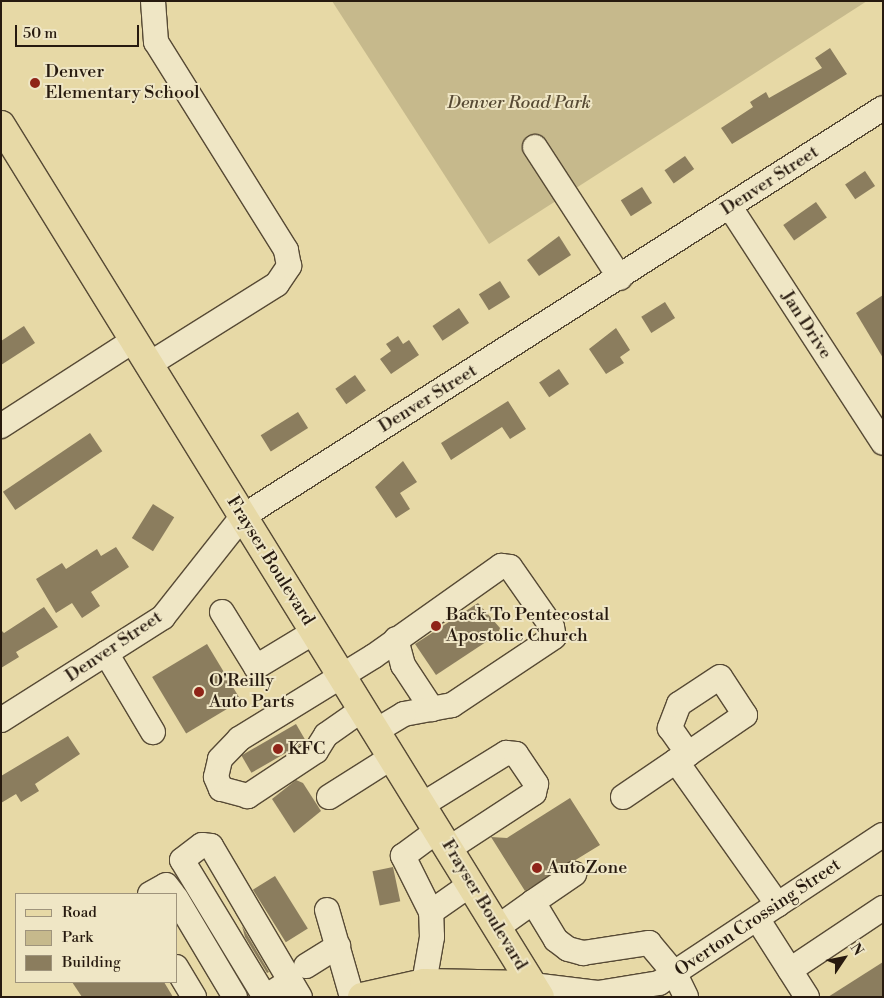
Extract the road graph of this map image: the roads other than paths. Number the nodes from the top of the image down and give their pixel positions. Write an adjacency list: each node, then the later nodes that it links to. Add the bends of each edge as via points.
1 (153, 1): 8 (street, via 156,42 286,250 289,266 278,284)
2 (883, 108): 5 (street, Denver Street)
3 (1, 125): 7 (main road, Frayser Boulevard)
4 (535, 147): 6 (street)
5 (730, 207): 6 (street, Denver Street); 10 (street, Jan Drive)
6 (620, 278): 11 (street, Denver Street)
7 (133, 341): 8 (main road, Frayser Boulevard); 9 (street)
8 (148, 365): 11 (main road, Frayser Boulevard)
9 (1, 426)
10 (883, 443)
11 (242, 516): 13 (main road, Frayser Boulevard); 15 (street, Denver Street, via 163,617)
12 (222, 612): 13 (street, via 256,667)
13 (314, 632): 16 (main road, Frayser Boulevard)
14 (396, 639): 16 (street); 17 (street, via 403,665); 17 (street, via 501,566 510,568 552,627 554,637 452,705)
15 (106, 653): 18 (street, Denver Street); 20 (street)
16 (340, 674): 19 (main road, Frayser Boulevard); 19 (street, via 239,739 220,759 216,776 221,789 248,796 316,751 326,735)
17 (432, 709): 19 (street)
18 (1, 720)
19 (369, 720): 21 (main road, Frayser Boulevard)
20 (153, 732)
21 (392, 757): 22 (street); 24 (main road, Frayser Boulevard)
22 (329, 797)
23 (623, 798): 33 (street, via 682,758)
24 (422, 805): 26 (main road, Frayser Boulevard); 26 (street, via 506,753 516,754 536,784 534,793)
25 (883, 835): 33 (street, Overton Crossing Street)
26 (444, 839): 28 (main road, Frayser Boulevard); 36 (street, via 403,856)
27 (574, 874): 32 (street)
28 (471, 884): 36 (street); 38 (main road, Frayser Boulevard)
29 (152, 893): 30 (street, via 166,885)
30 (172, 893)
31 (178, 901): 48 (street)
32 (533, 902): 38 (street); 42 (street, via 556,940 568,949 583,953 649,943)
33 (778, 906): 37 (street, Overton Crossing Street)
34 (883, 908): 41 (street)
35 (327, 910): 39 (street)
36 (431, 912): 44 (street, via 432,938)
37 (758, 920): 41 (street); 42 (street, Overton Crossing Street)
38 (498, 927): 45 (main road, Frayser Boulevard)
39 (338, 946): 43 (street); 49 (street)
40 (178, 970): 47 (street)
41 (790, 970): 52 (street)
42 (675, 974): 46 (street, Overton Crossing Street); 51 (street)
43 (298, 981): 43 (street, via 211,846 202,845 182,860 265,997)
44 (424, 983): 45 (main road, Overton Crossing Street); 50 (main road, Overton Crossing Street)
45 (536, 991): 46 (street, Overton Crossing Street)
46 (631, 994)
47 (194, 997)
48 (235, 997)
49 (352, 997)
50 (362, 997)
51 (686, 997)
52 (807, 997)

